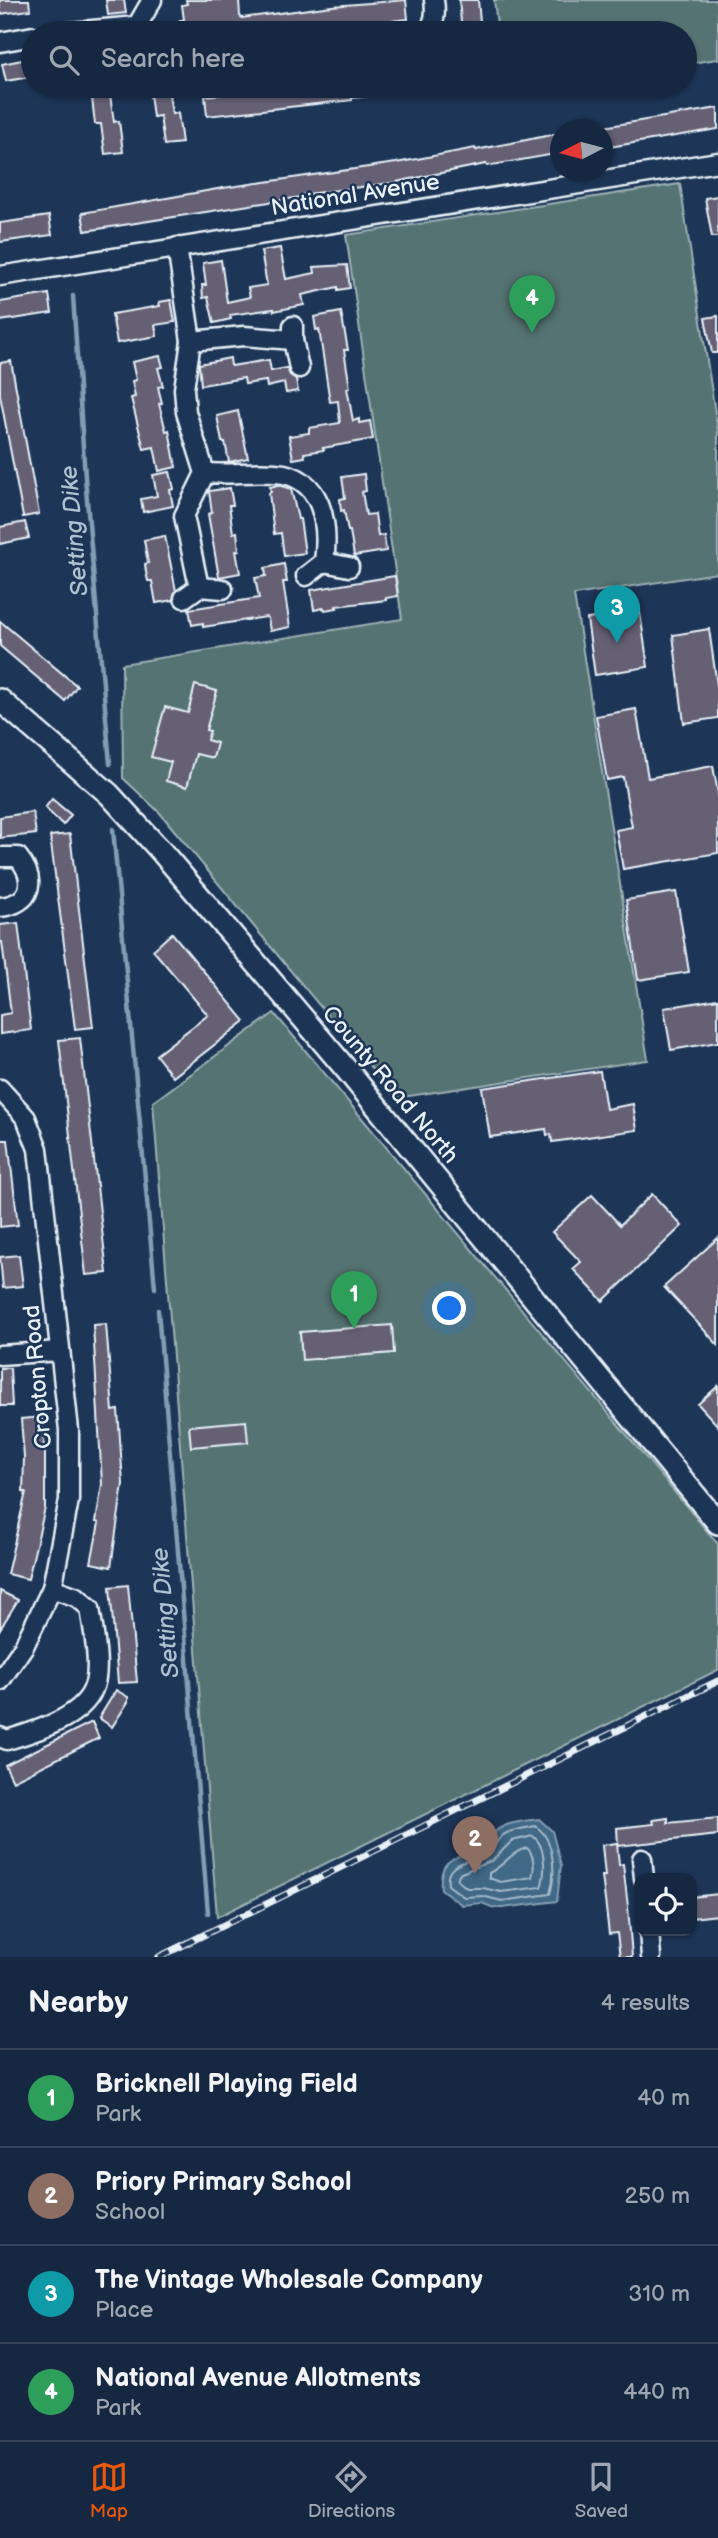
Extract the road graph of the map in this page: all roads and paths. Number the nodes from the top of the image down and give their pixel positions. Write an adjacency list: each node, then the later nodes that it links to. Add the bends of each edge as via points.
1 (152, 0): 3 (street)
2 (434, 0): 4 (street)
3 (144, 21)
4 (433, 21)
5 (21, 38): 6 (street)
6 (0, 42)
7 (718, 162): 8 (street, National Avenue)
8 (177, 247): 9 (street, National Avenue); 10 (street)
9 (0, 276)
10 (191, 341): 11 (street, via 293,333); 12 (street, via 184,389 186,412)
11 (299, 368)
12 (205, 473): 13 (street, via 278,473 302,480 312,488 325,516); 16 (street, via 184,516)
13 (324, 562): 14 (street); 15 (street)
14 (349, 567)
15 (306, 576)
16 (200, 587): 17 (street); 18 (street)
17 (223, 589)
18 (184, 598)
19 (0, 700): 25 (street, County Road North, via 109,794 161,850)
20 (0, 857): 21 (street, via 18,858 27,868 30,887 24,899)
21 (0, 907)
22 (0, 1089): 23 (street, Cropton Road, via 26,1118 38,1149)
23 (60, 1351): 24 (street); 26 (street, Cropton Road, via 69,1430 69,1500)
24 (0, 1355)
25 (715, 1519)
26 (52, 1588): 27 (street, Cropton Road, via 24,1646); 28 (street, via 77,1597 90,1608 96,1661 93,1689 72,1715 7,1740)
27 (0, 1681)
28 (0, 1737)
29 (642, 1859): 30 (street)
30 (643, 1873)
31 (649, 1936): 32 (street)
32 (651, 1957)

